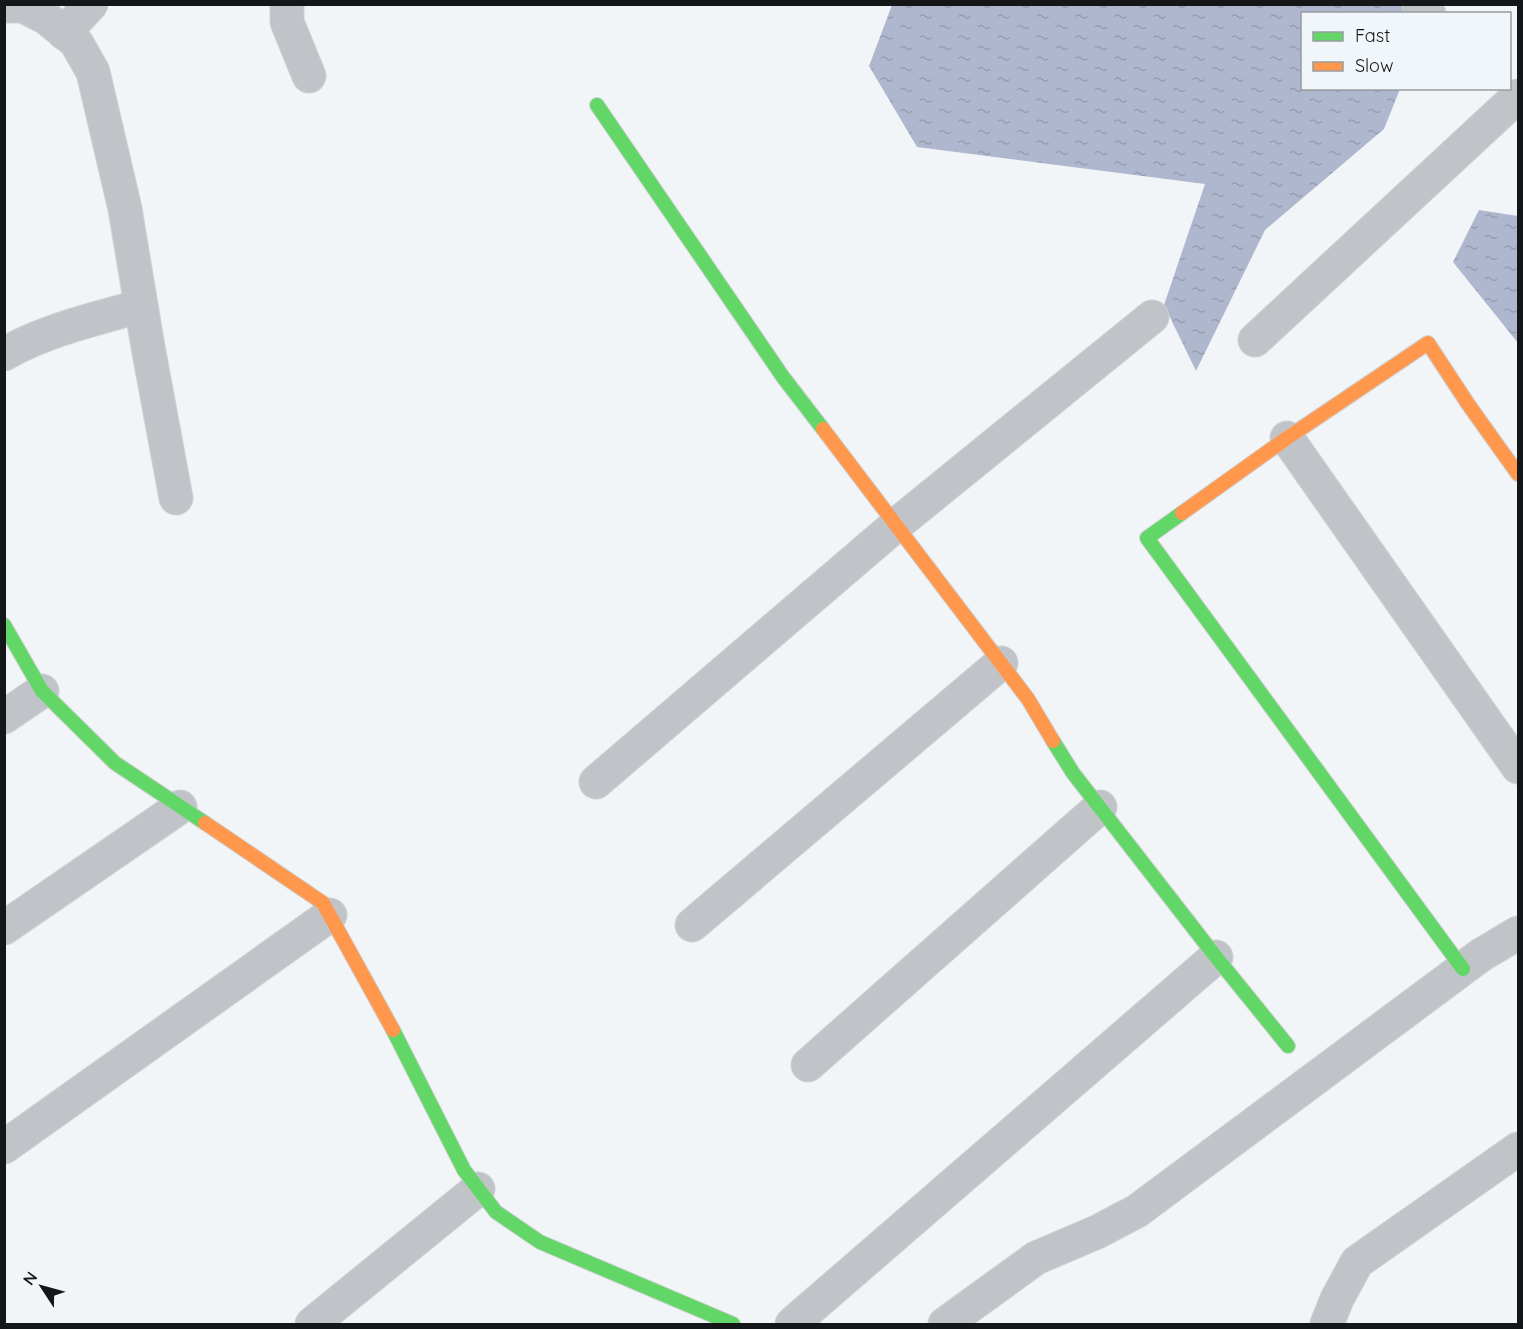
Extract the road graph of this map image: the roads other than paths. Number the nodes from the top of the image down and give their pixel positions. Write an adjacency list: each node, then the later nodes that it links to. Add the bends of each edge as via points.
1 (91, 4): 4 (street)
2 (287, 4): 5 (street, via 288,22)
3 (4, 6): 4 (street, via 22,6 45,17)
4 (64, 33): 8 (street, via 76,42 93,72)
5 (309, 76)
6 (1518, 96): 10 (street)
7 (597, 105): 15 (street, via 783,377)
8 (141, 306): 11 (street, via 48,334); 14 (street)
9 (1152, 317): 15 (street)
10 (1255, 340)
11 (4, 354)
12 (1287, 438): 13 (street, via 1428,343); 20 (street); 29 (street, via 1146,538)
13 (1518, 474)
14 (176, 498)
15 (896, 525): 17 (street); 21 (street)
16 (4, 625): 18 (street)
17 (1001, 663): 23 (street); 25 (street)
18 (42, 691): 19 (street); 22 (street, via 115,763)
19 (4, 717)
20 (1518, 767)
21 (596, 782)
22 (180, 807): 24 (street, via 323,903); 26 (street)
23 (1100, 807): 28 (street); 31 (street)
24 (330, 915): 32 (street); 34 (street, via 384,1011 464,1170)
25 (692, 925)
26 (4, 928)
27 (1518, 933): 29 (street)
28 (1216, 957): 30 (street); 37 (street)
29 (1463, 969): 38 (street, via 1137,1211 1036,1258)
30 (1288, 1046)
31 (808, 1065)
32 (4, 1147)
33 (1518, 1149): 39 (street, via 1357,1262)
34 (478, 1189): 35 (street); 36 (street, via 496,1212 540,1242)
35 (312, 1324)
36 (733, 1324)
37 (792, 1324)
38 (945, 1324)
39 (1327, 1324)

